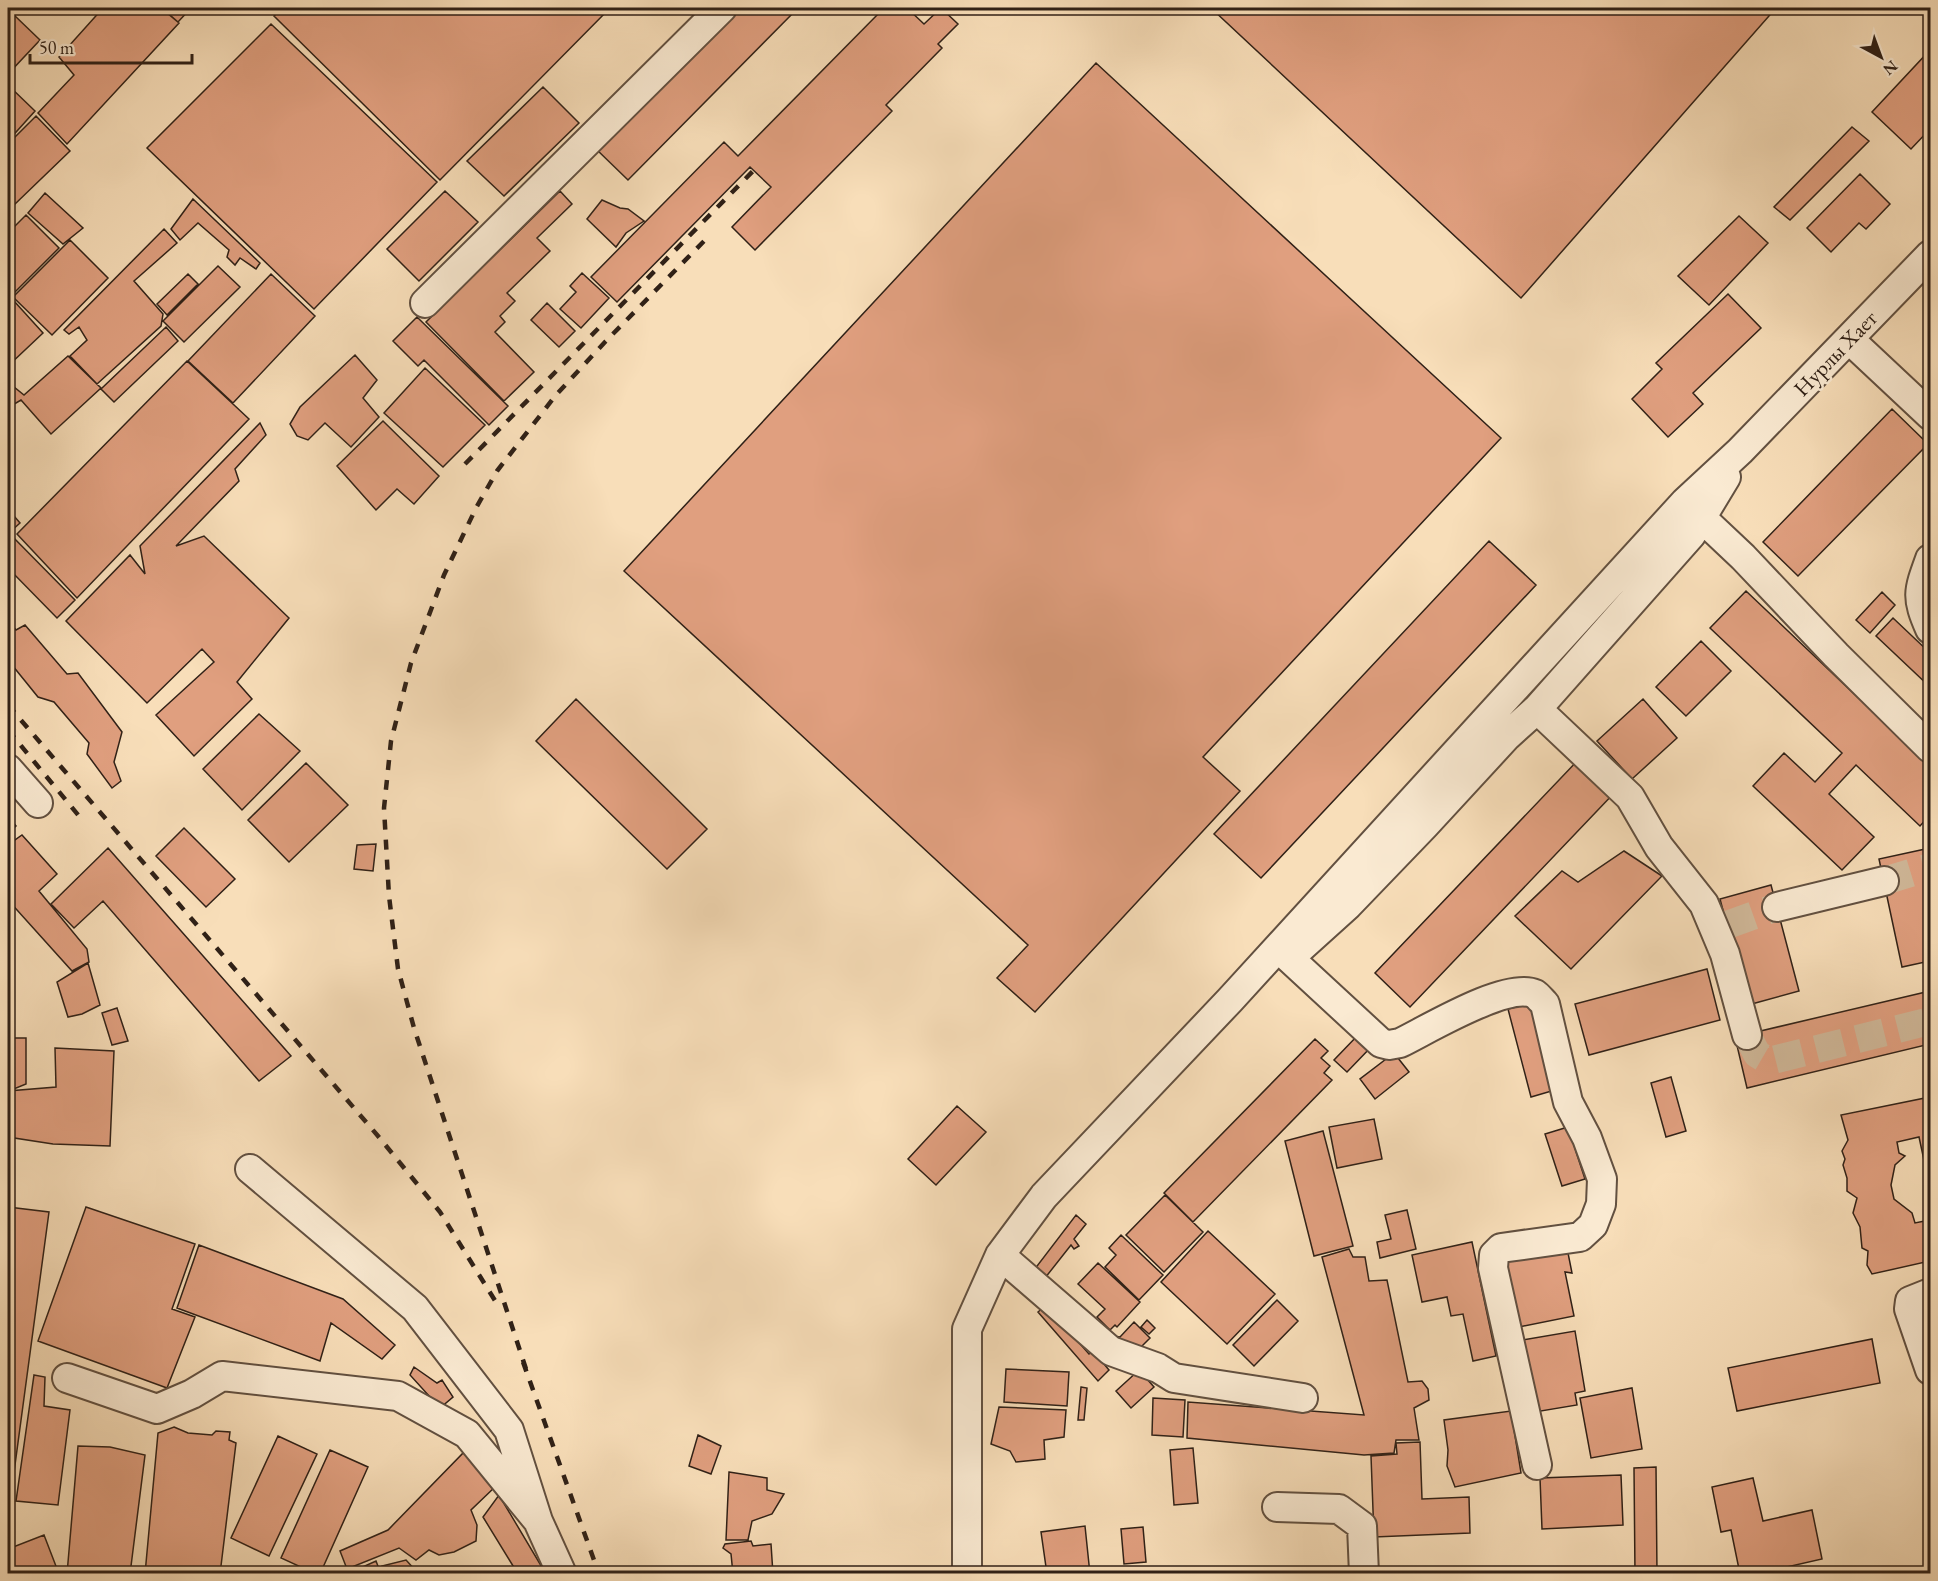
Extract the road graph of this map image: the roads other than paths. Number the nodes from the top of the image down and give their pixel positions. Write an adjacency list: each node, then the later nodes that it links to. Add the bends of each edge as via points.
1 (722, 8): 3 (street)
2 (1930, 255): 4 (street, Нурлы Хает)
3 (425, 303)
4 (1850, 340): 5 (street); 6 (street, Нурлы Хает, via 1740,451)
5 (1930, 416)
6 (1693, 510): 9 (street, via 1691,535); 10 (street); 16 (street)
7 (1930, 559): 8 (street, via 1920,588 1921,609)
8 (1930, 629)
9 (1537, 709): 15 (street, via 1348,904); 17 (street, via 1630,797 1659,847 1721,926)
10 (1930, 748)
11 (8, 769): 12 (street)
12 (38, 803)
13 (1884, 881): 14 (street)
14 (1777, 907)
15 (1290, 958): 16 (street); 24 (street, via 1381,1043 1389,1045 1490,998 1518,992 1535,994 1545,1004 1568,1102 1602,1179 1601,1204 1593,1225 1580,1236 1501,1248 1494,1255 1493,1268)
16 (1230, 1000): 19 (street, via 1044,1196)
17 (1747, 1035)
18 (250, 1169): 26 (street, via 416,1308 509,1430)
19 (1000, 1255): 23 (street, via 1111,1351 1174,1378); 28 (street, via 967,1329)
20 (1930, 1293): 21 (street, via 1910,1301 1909,1309)
21 (1930, 1370)
22 (67, 1377): 26 (street, via 157,1409 222,1376 398,1396 467,1434)
23 (1303, 1398)
24 (1537, 1465)
25 (1277, 1507): 29 (street, via 1339,1509 1362,1526)
26 (538, 1521): 27 (street)
27 (562, 1574)
28 (967, 1574)
29 (1364, 1574)

